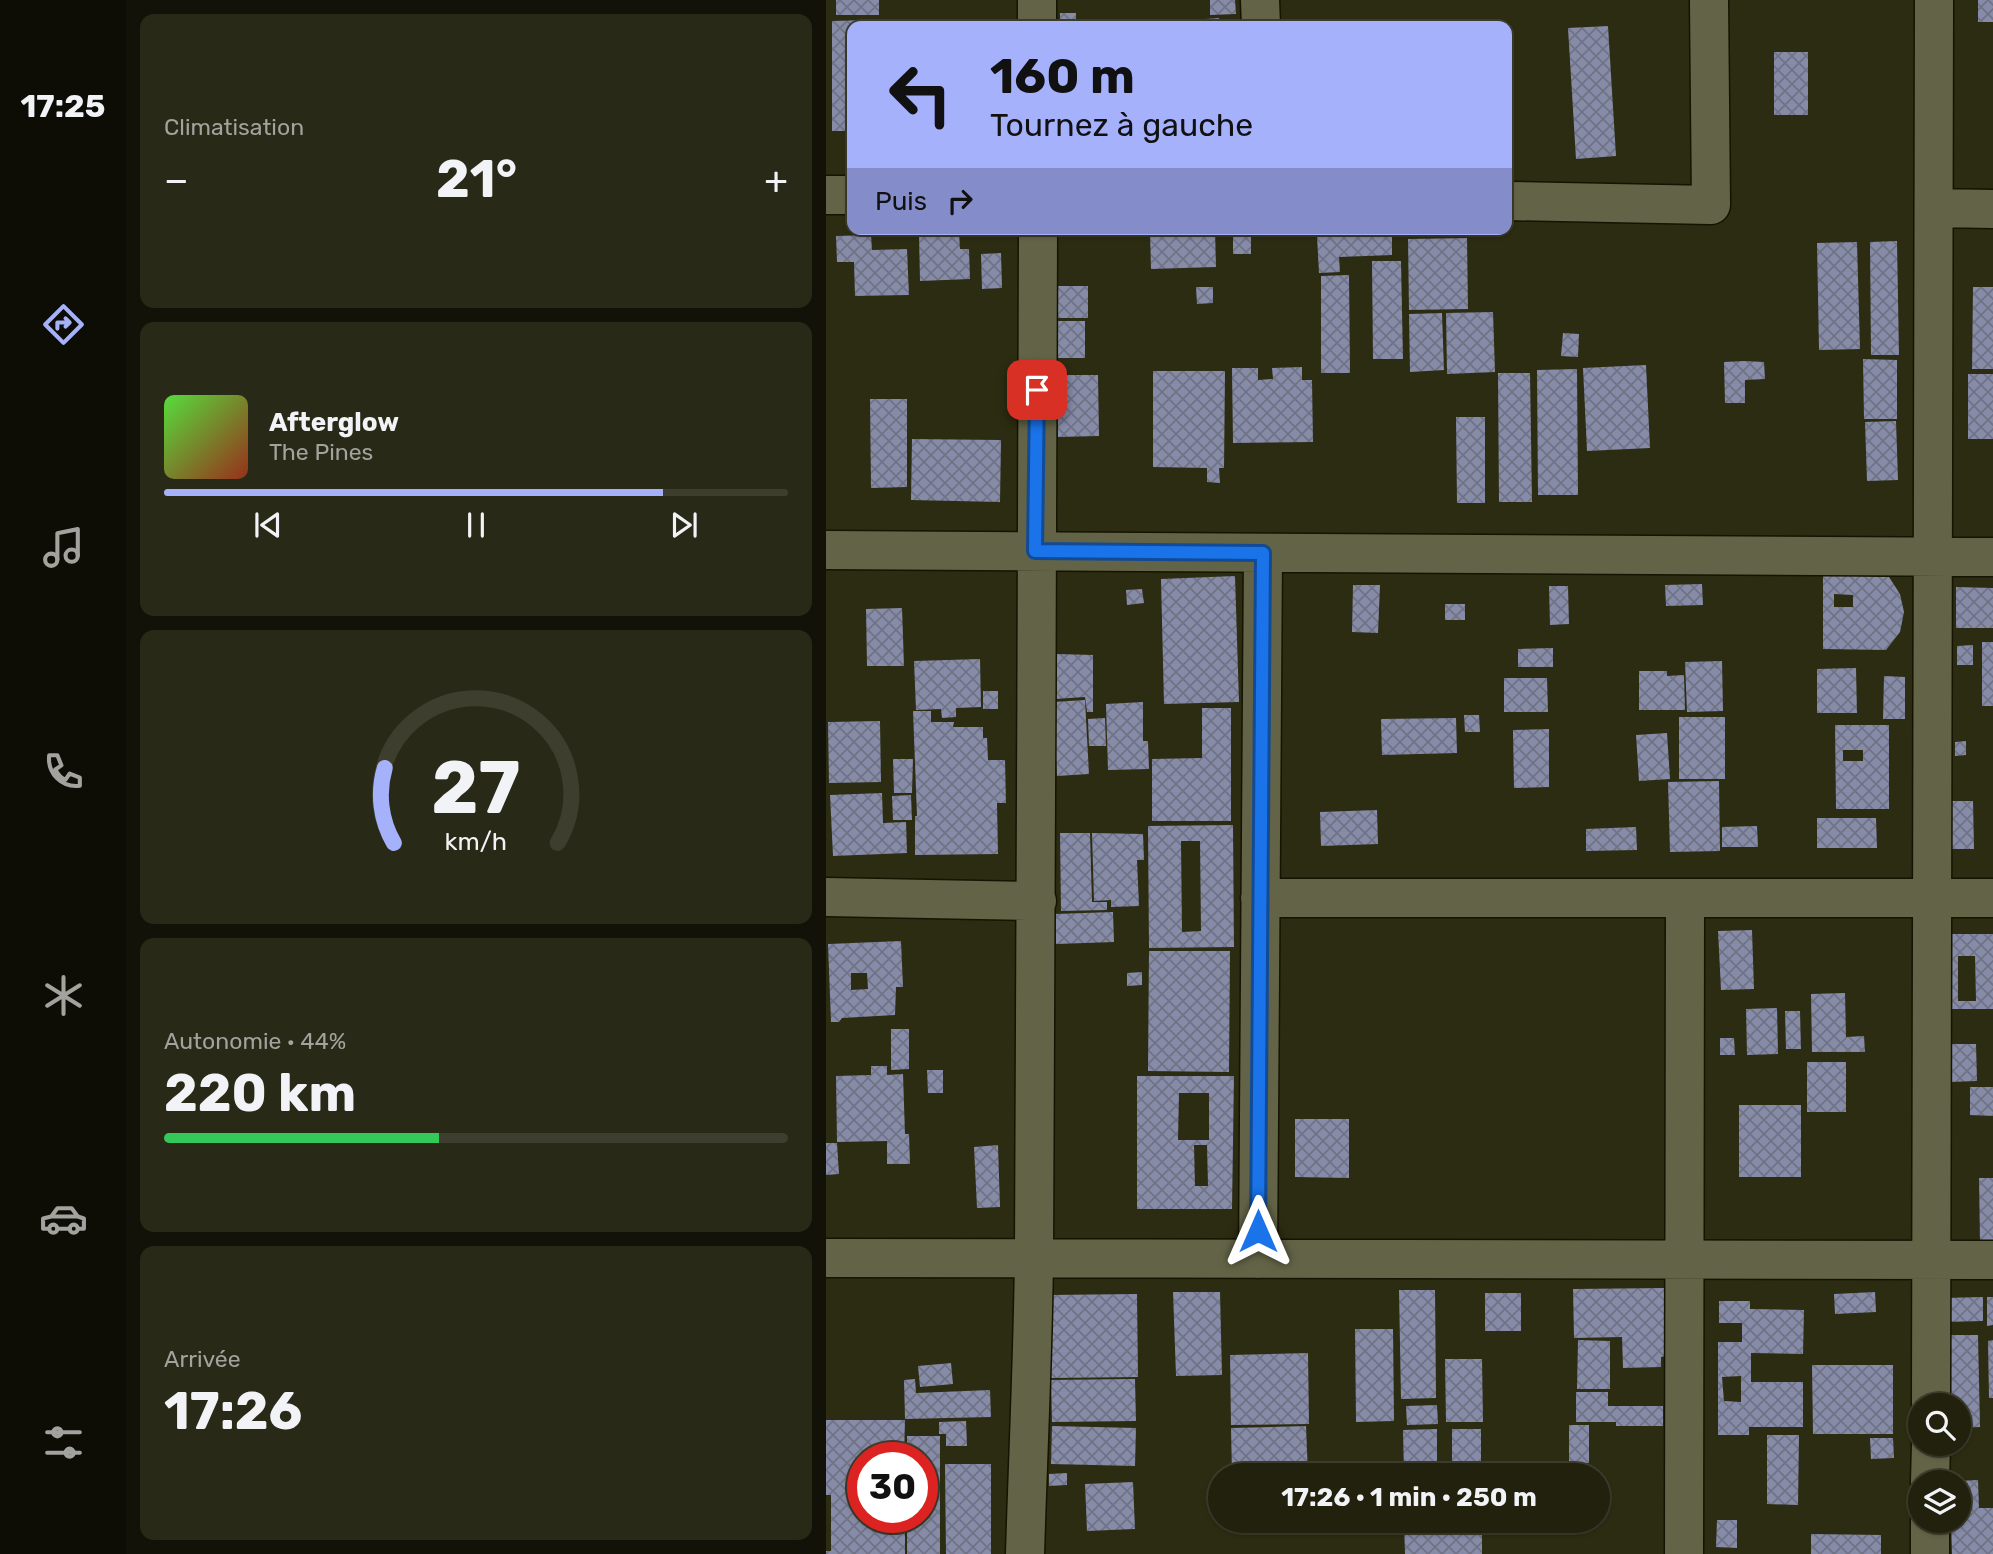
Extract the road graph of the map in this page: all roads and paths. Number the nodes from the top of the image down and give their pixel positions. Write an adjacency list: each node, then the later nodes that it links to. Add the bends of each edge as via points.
1 (1037, 0): 5 (street)
2 (1260, 0): 6 (street)
3 (1709, 0): 9 (street, via 1711,205)
4 (1934, 0): 10 (street)
5 (1037, 21)
6 (1261, 21)
7 (826, 195): 8 (street)
8 (847, 195)
9 (1512, 201)
10 (1934, 208): 11 (street); 16 (street)
11 (1993, 209)
12 (1038, 235): 14 (street)
13 (826, 550): 14 (street)
14 (1035, 551): 15 (street); 23 (street)
15 (1263, 553): 16 (street); 19 (street)
16 (1933, 557): 17 (street); 20 (street)
17 (1993, 557)
18 (826, 897): 23 (street)
19 (1260, 898): 22 (street); 26 (street)
20 (1932, 898): 21 (street); 22 (street); 28 (street)
21 (1993, 898)
22 (1685, 899): 27 (street)
23 (1037, 901): 25 (street)
24 (826, 1258): 25 (street)
25 (1034, 1259): 26 (street); 32 (street)
26 (1258, 1259): 27 (street)
27 (1685, 1260): 28 (street); 33 (street)
28 (1931, 1260): 29 (street); 30 (street)
29 (1993, 1260)
30 (1931, 1393)
31 (1930, 1533): 34 (street)
32 (1026, 1554)
33 (1684, 1554)
34 (1930, 1554)

